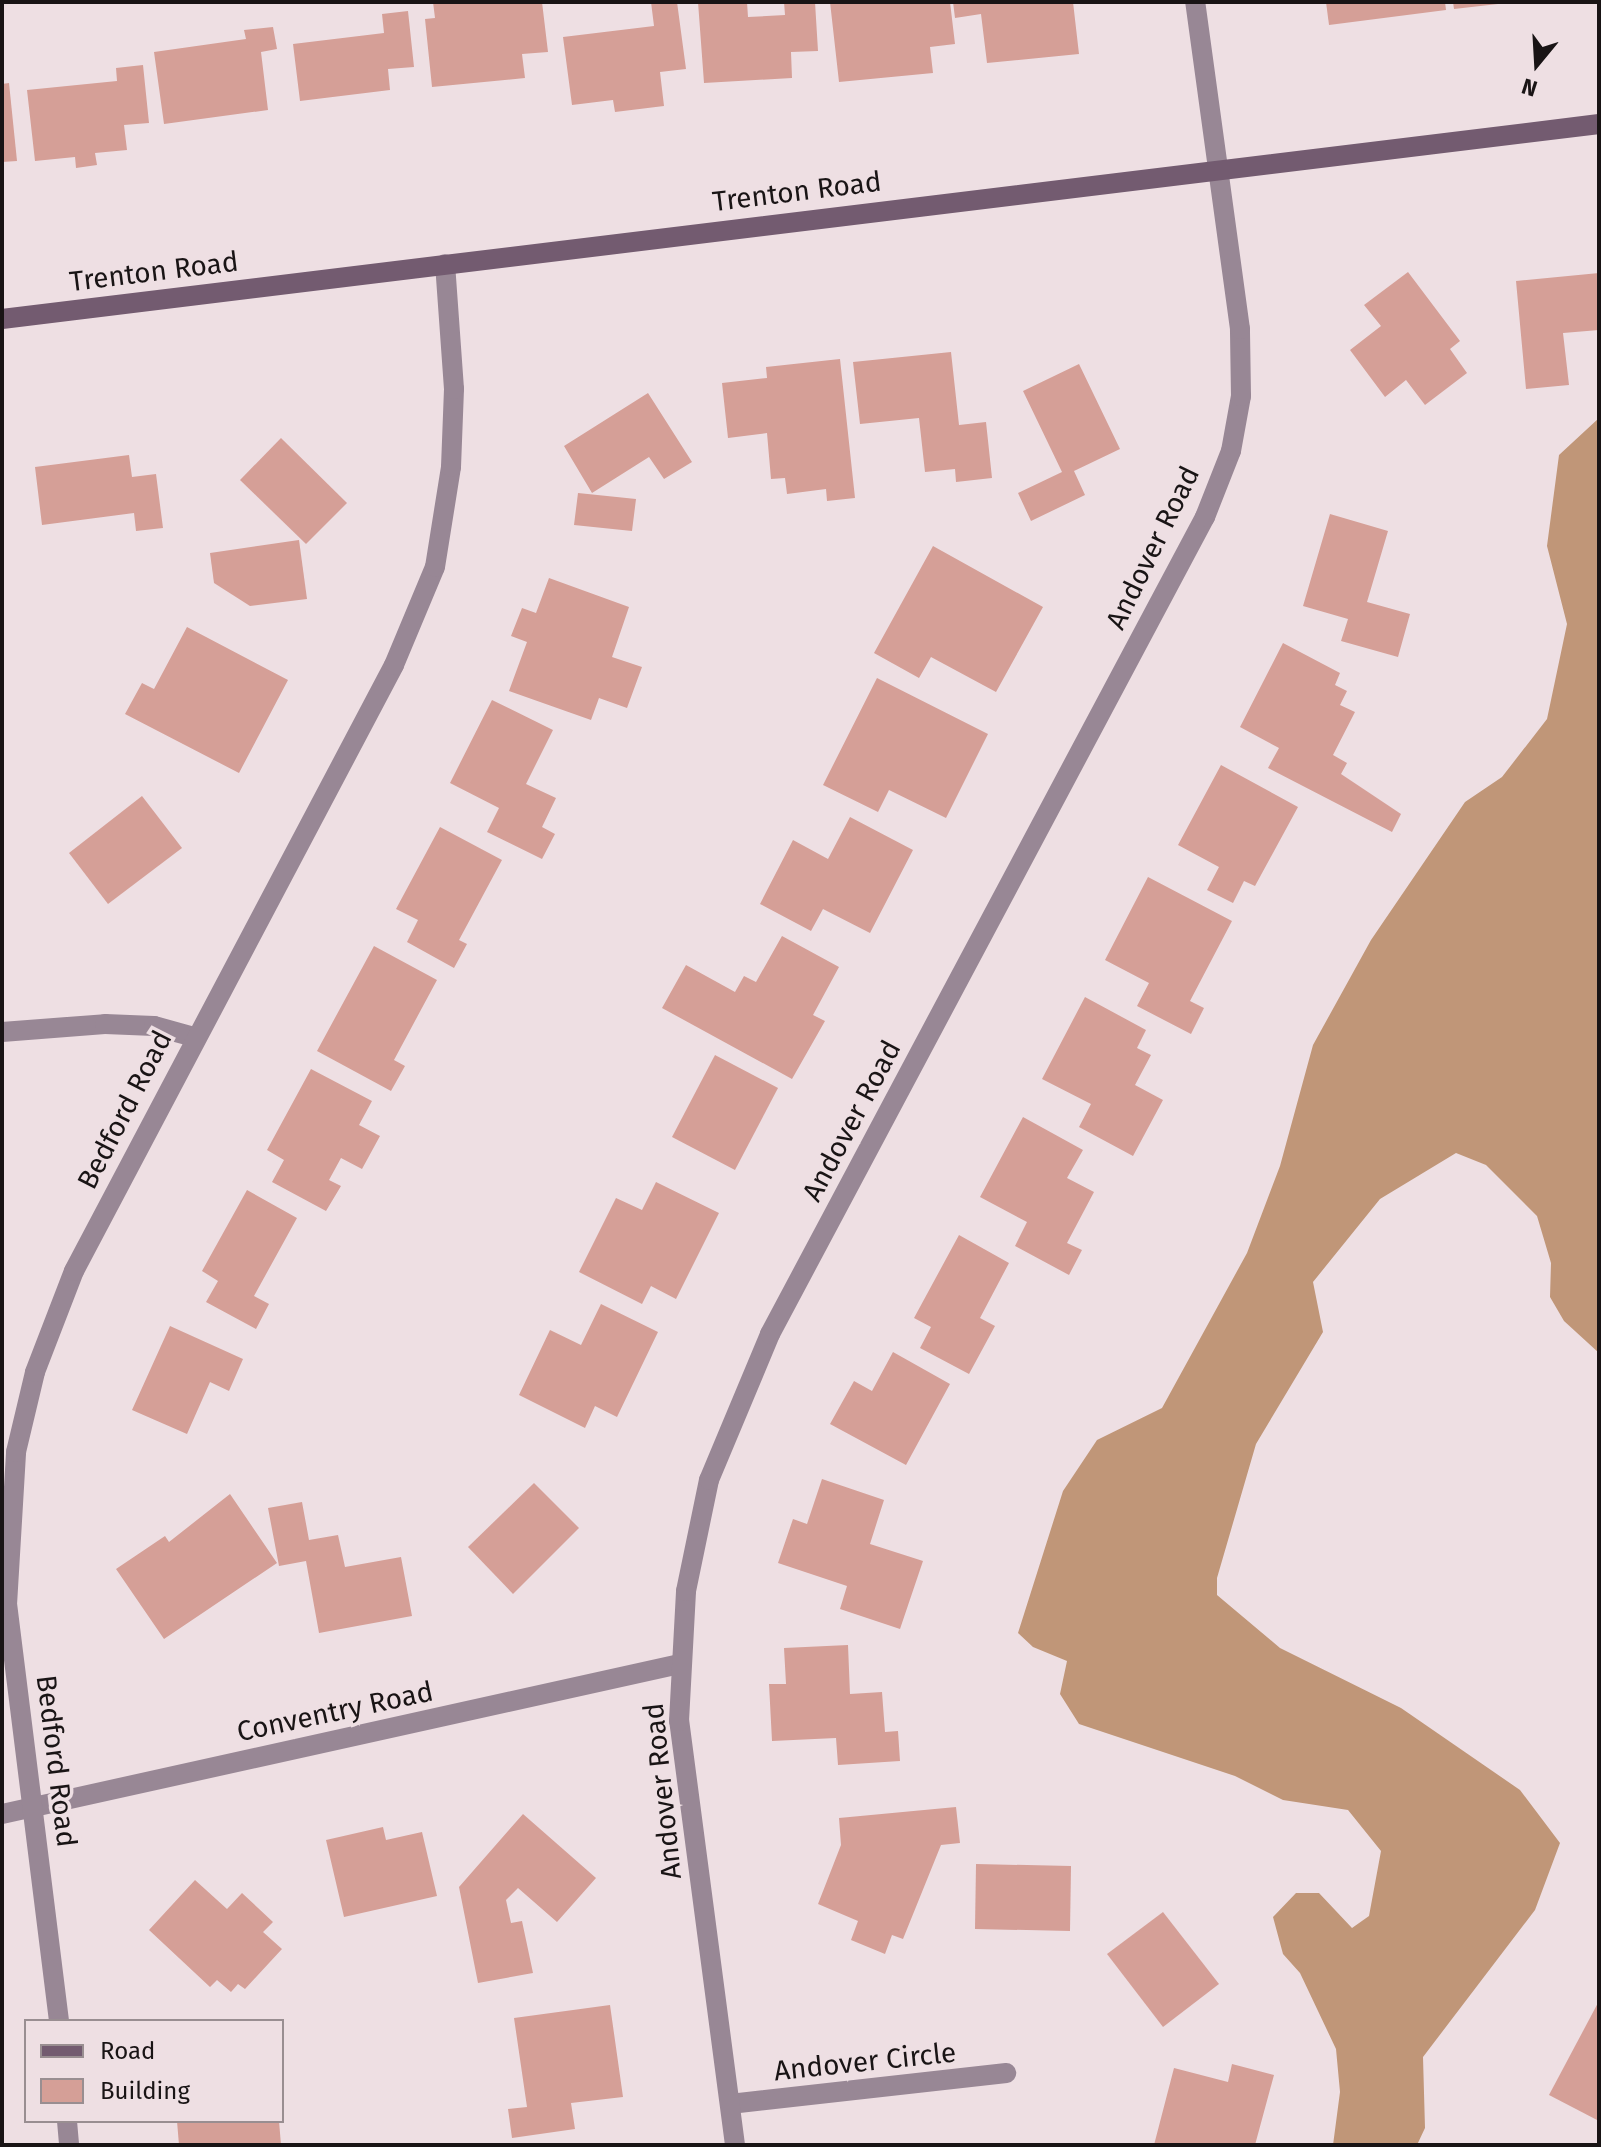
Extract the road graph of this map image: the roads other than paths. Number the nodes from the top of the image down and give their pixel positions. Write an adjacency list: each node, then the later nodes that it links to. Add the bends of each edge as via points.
1 (1195, 2): 3 (street, Andover Road)
2 (1599, 124): 3 (main road, Trenton Road)
3 (1217, 167): 4 (main road, Trenton Road); 8 (street, Andover Road, via 1240,329 1241,396 1231,451 1205,517 746,1385 709,1480 686,1591)
4 (445, 264): 5 (main road, Trenton Road); 7 (street, Bedford Road, via 454,389 451,467 435,567 394,665)
5 (2, 319)
6 (2, 1032): 7 (street, via 105,1024 154,1026)
7 (194, 1037): 9 (street, Bedford Road, via 74,1271 35,1372 16,1452 7,1605)
8 (680, 1664): 9 (street, Conventry Road); 13 (street, Andover Road, via 679,1721)
9 (34, 1807): 10 (street, Conventry Road); 11 (street, Bedford Road)
10 (2, 1814)
11 (59, 2019)
12 (1006, 2073): 13 (street, Andover Circle)
13 (730, 2104): 16 (street, Andover Road)
14 (67, 2123): 15 (street)
15 (69, 2145)
16 (735, 2145)

